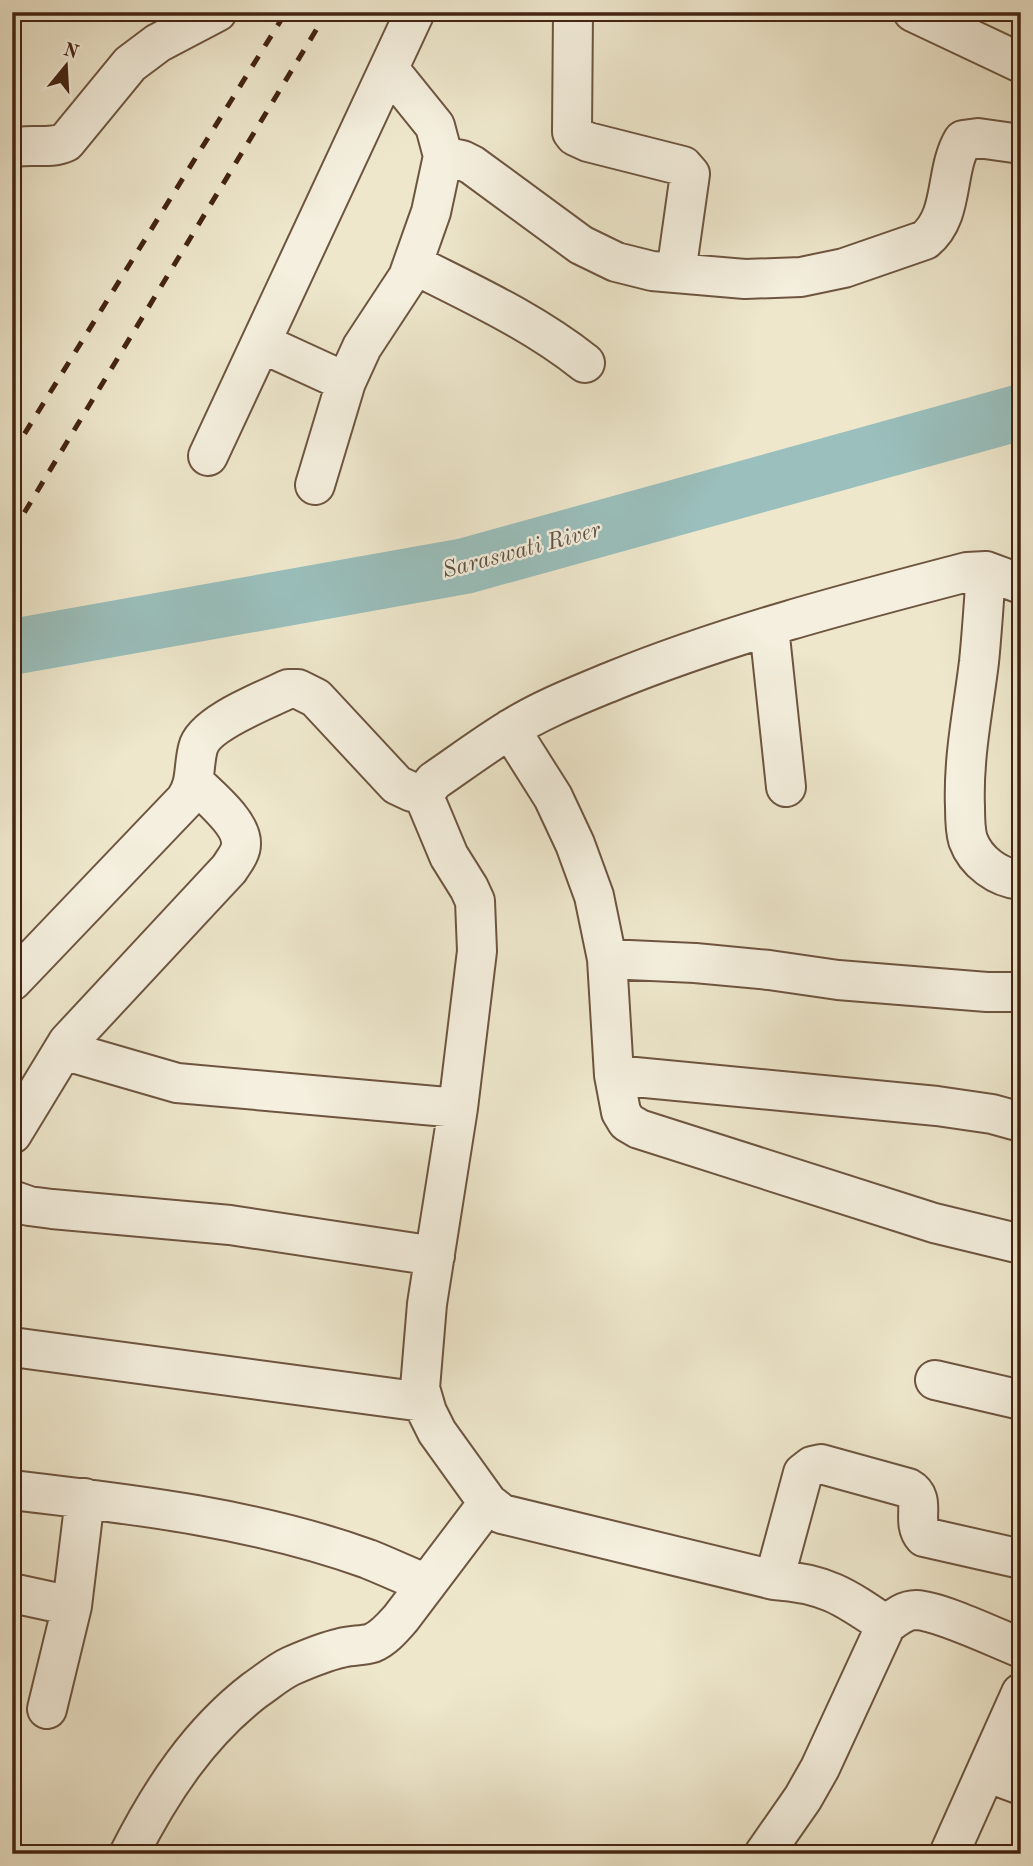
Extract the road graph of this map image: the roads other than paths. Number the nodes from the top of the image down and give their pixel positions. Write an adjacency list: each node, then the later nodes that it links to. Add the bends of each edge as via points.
1 (217, 12): 8 (street, via 158,43 130,64 66,142)
2 (415, 12): 6 (street)
3 (573, 12): 11 (street, via 572,132 588,142 683,166 690,174)
4 (913, 12): 5 (street)
5 (1021, 63)
6 (389, 69): 9 (street, via 435,126); 12 (street)
7 (1021, 144): 11 (street, via 963,140 942,219 925,240 844,268 802,276 745,279)
8 (12, 148)
9 (443, 156): 10 (street, via 431,212); 11 (street, via 472,165 581,245 616,262)
10 (412, 264): 13 (street, via 526,321); 14 (street)
11 (676, 273)
12 (261, 343): 14 (street); 15 (street)
13 (584, 363)
14 (345, 382): 16 (street)
15 (208, 456)
16 (315, 485)
17 (986, 571): 18 (street); 19 (street, via 967,572); 24 (street, via 967,745 965,821 968,841 981,861 1001,876)
18 (1021, 584)
19 (769, 626): 20 (street, via 651,666); 22 (street)
20 (510, 729): 23 (street); 25 (street, via 553,797 575,844 594,896)
21 (194, 782): 23 (street, via 198,748 209,731 288,689 298,689 316,698 397,785 412,792); 26 (street, via 185,800); 28 (street, via 240,832 237,858)
22 (786, 787)
23 (427, 790): 30 (street, via 436,829 469,888 478,919)
24 (1021, 880)
25 (607, 959): 27 (street); 29 (street)
26 (12, 981)
27 (1021, 992)
28 (63, 1050): 30 (street, via 177,1083); 32 (street)
29 (614, 1074): 31 (street, via 937,1106); 34 (street, via 621,1112 626,1122 639,1129 934,1223)
30 (458, 1108): 35 (street)
31 (1021, 1122)
32 (12, 1134)
33 (12, 1199): 35 (street, via 29,1206 230,1225)
34 (1021, 1244)
35 (435, 1256): 39 (street, via 420,1388)
36 (12, 1348): 39 (street)
37 (935, 1380): 38 (street)
38 (1021, 1401)
39 (423, 1402): 42 (street, via 437,1432)
40 (12, 1490): 41 (street)
41 (85, 1498): 45 (street, via 198,1516 309,1541); 47 (street)
42 (488, 1503): 44 (street, via 518,1519); 45 (street)
43 (1021, 1559): 44 (street, via 924,1537 917,1525 916,1493 821,1464 803,1473)
44 (774, 1580): 48 (street, via 824,1588)
45 (427, 1584): 55 (street, via 401,1618 373,1642 283,1669 215,1725 187,1756)
46 (12, 1593): 47 (street)
47 (72, 1606): 51 (street)
48 (887, 1625): 49 (street, via 915,1610); 54 (street, via 820,1768)
49 (1021, 1648)
50 (1021, 1693): 52 (street)
51 (47, 1709)
52 (986, 1772): 53 (street); 56 (street)
53 (1021, 1785)
54 (770, 1852)
55 (129, 1854)
56 (949, 1854)

